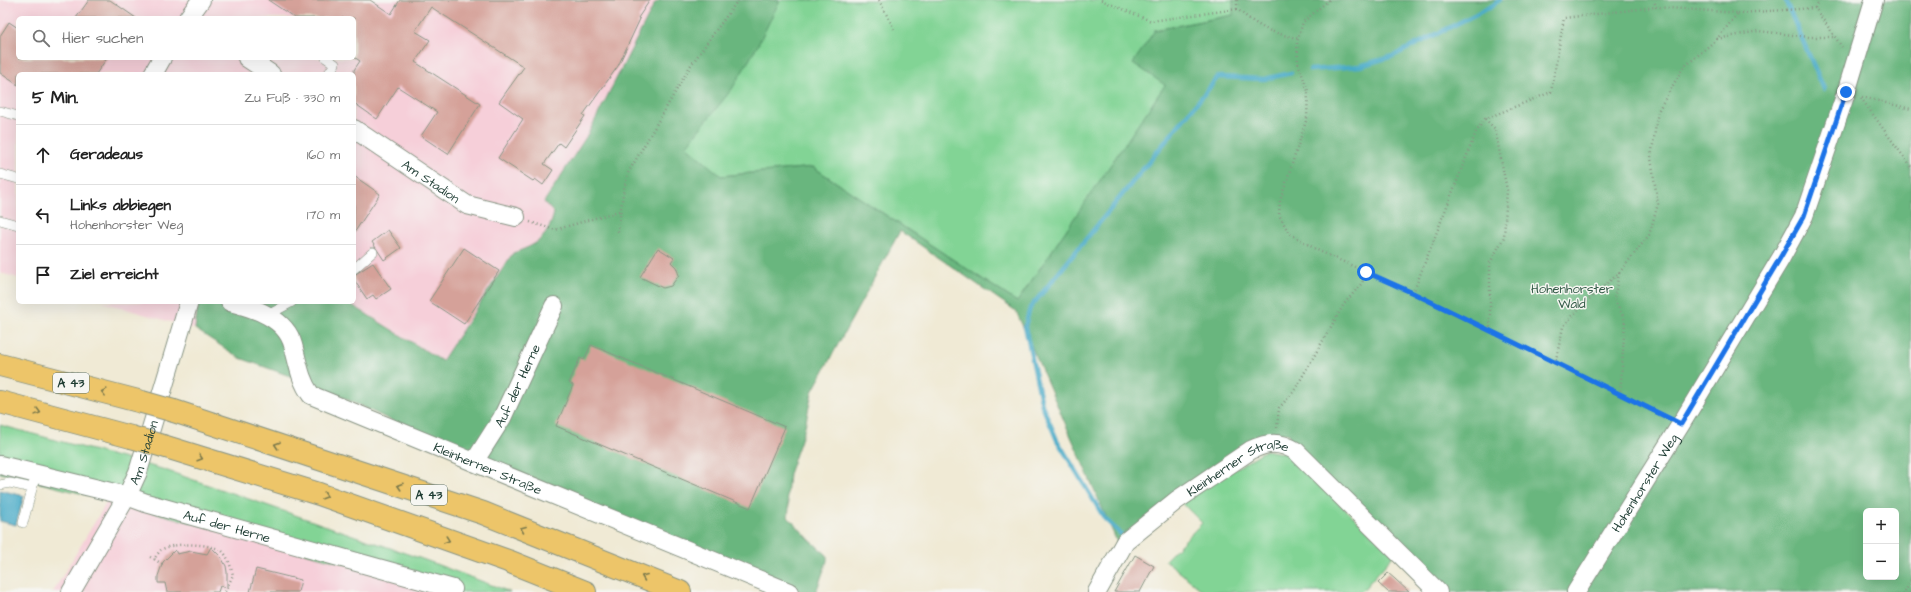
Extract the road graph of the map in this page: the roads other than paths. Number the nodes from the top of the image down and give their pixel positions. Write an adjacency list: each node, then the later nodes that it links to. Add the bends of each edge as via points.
1 (201, 0): 3 (street)
2 (1874, 0): 38 (street, Hohenhorster Weg, via 1804,216 1681,424)
3 (189, 16)
4 (161, 60): 6 (street)
5 (337, 61): 7 (lane)
6 (154, 72)
7 (329, 72)
8 (0, 111): 9 (lane)
9 (16, 115)
10 (356, 130): 13 (street, Am Stadion, via 467,205)
11 (0, 174): 12 (lane)
12 (16, 178)
13 (516, 217)
14 (0, 220): 15 (lane)
15 (16, 224)
16 (373, 252): 17 (lane)
17 (356, 267)
18 (188, 304): 29 (street, Am Stadion, via 138,472)
19 (236, 304): 22 (street, Kleinherner Straße)
20 (288, 304): 22 (lane)
21 (554, 306): 25 (street, Auf der Herne, via 502,418)
22 (268, 315): 25 (street, Kleinherner Straße, via 284,327 293,343 303,384 311,395)
23 (0, 365): 34 (highway, A 43, one-way to 23, bridge, via 483,513 174,411)
24 (0, 402): 33 (highway, one-way to 33, bridge, via 163,446 319,494 508,561)
25 (474, 462): 35 (street, Kleinherner Straße)
26 (0, 465): 27 (street, Auf der Herne)
27 (34, 481): 28 (lane); 29 (street, Auf der Herne); 30 (lane)
28 (0, 485)
29 (127, 496): 31 (street, Auf der Herne); 32 (street, Am Stadion)
30 (23, 523)
31 (452, 590)
32 (72, 592)
33 (585, 592)
34 (680, 592)
35 (789, 592)
36 (1097, 592): 37 (street, Kleinherner Straße, via 1125,542 1177,500 1250,450 1276,442 1296,451)
37 (1438, 592)
38 (1576, 592)

